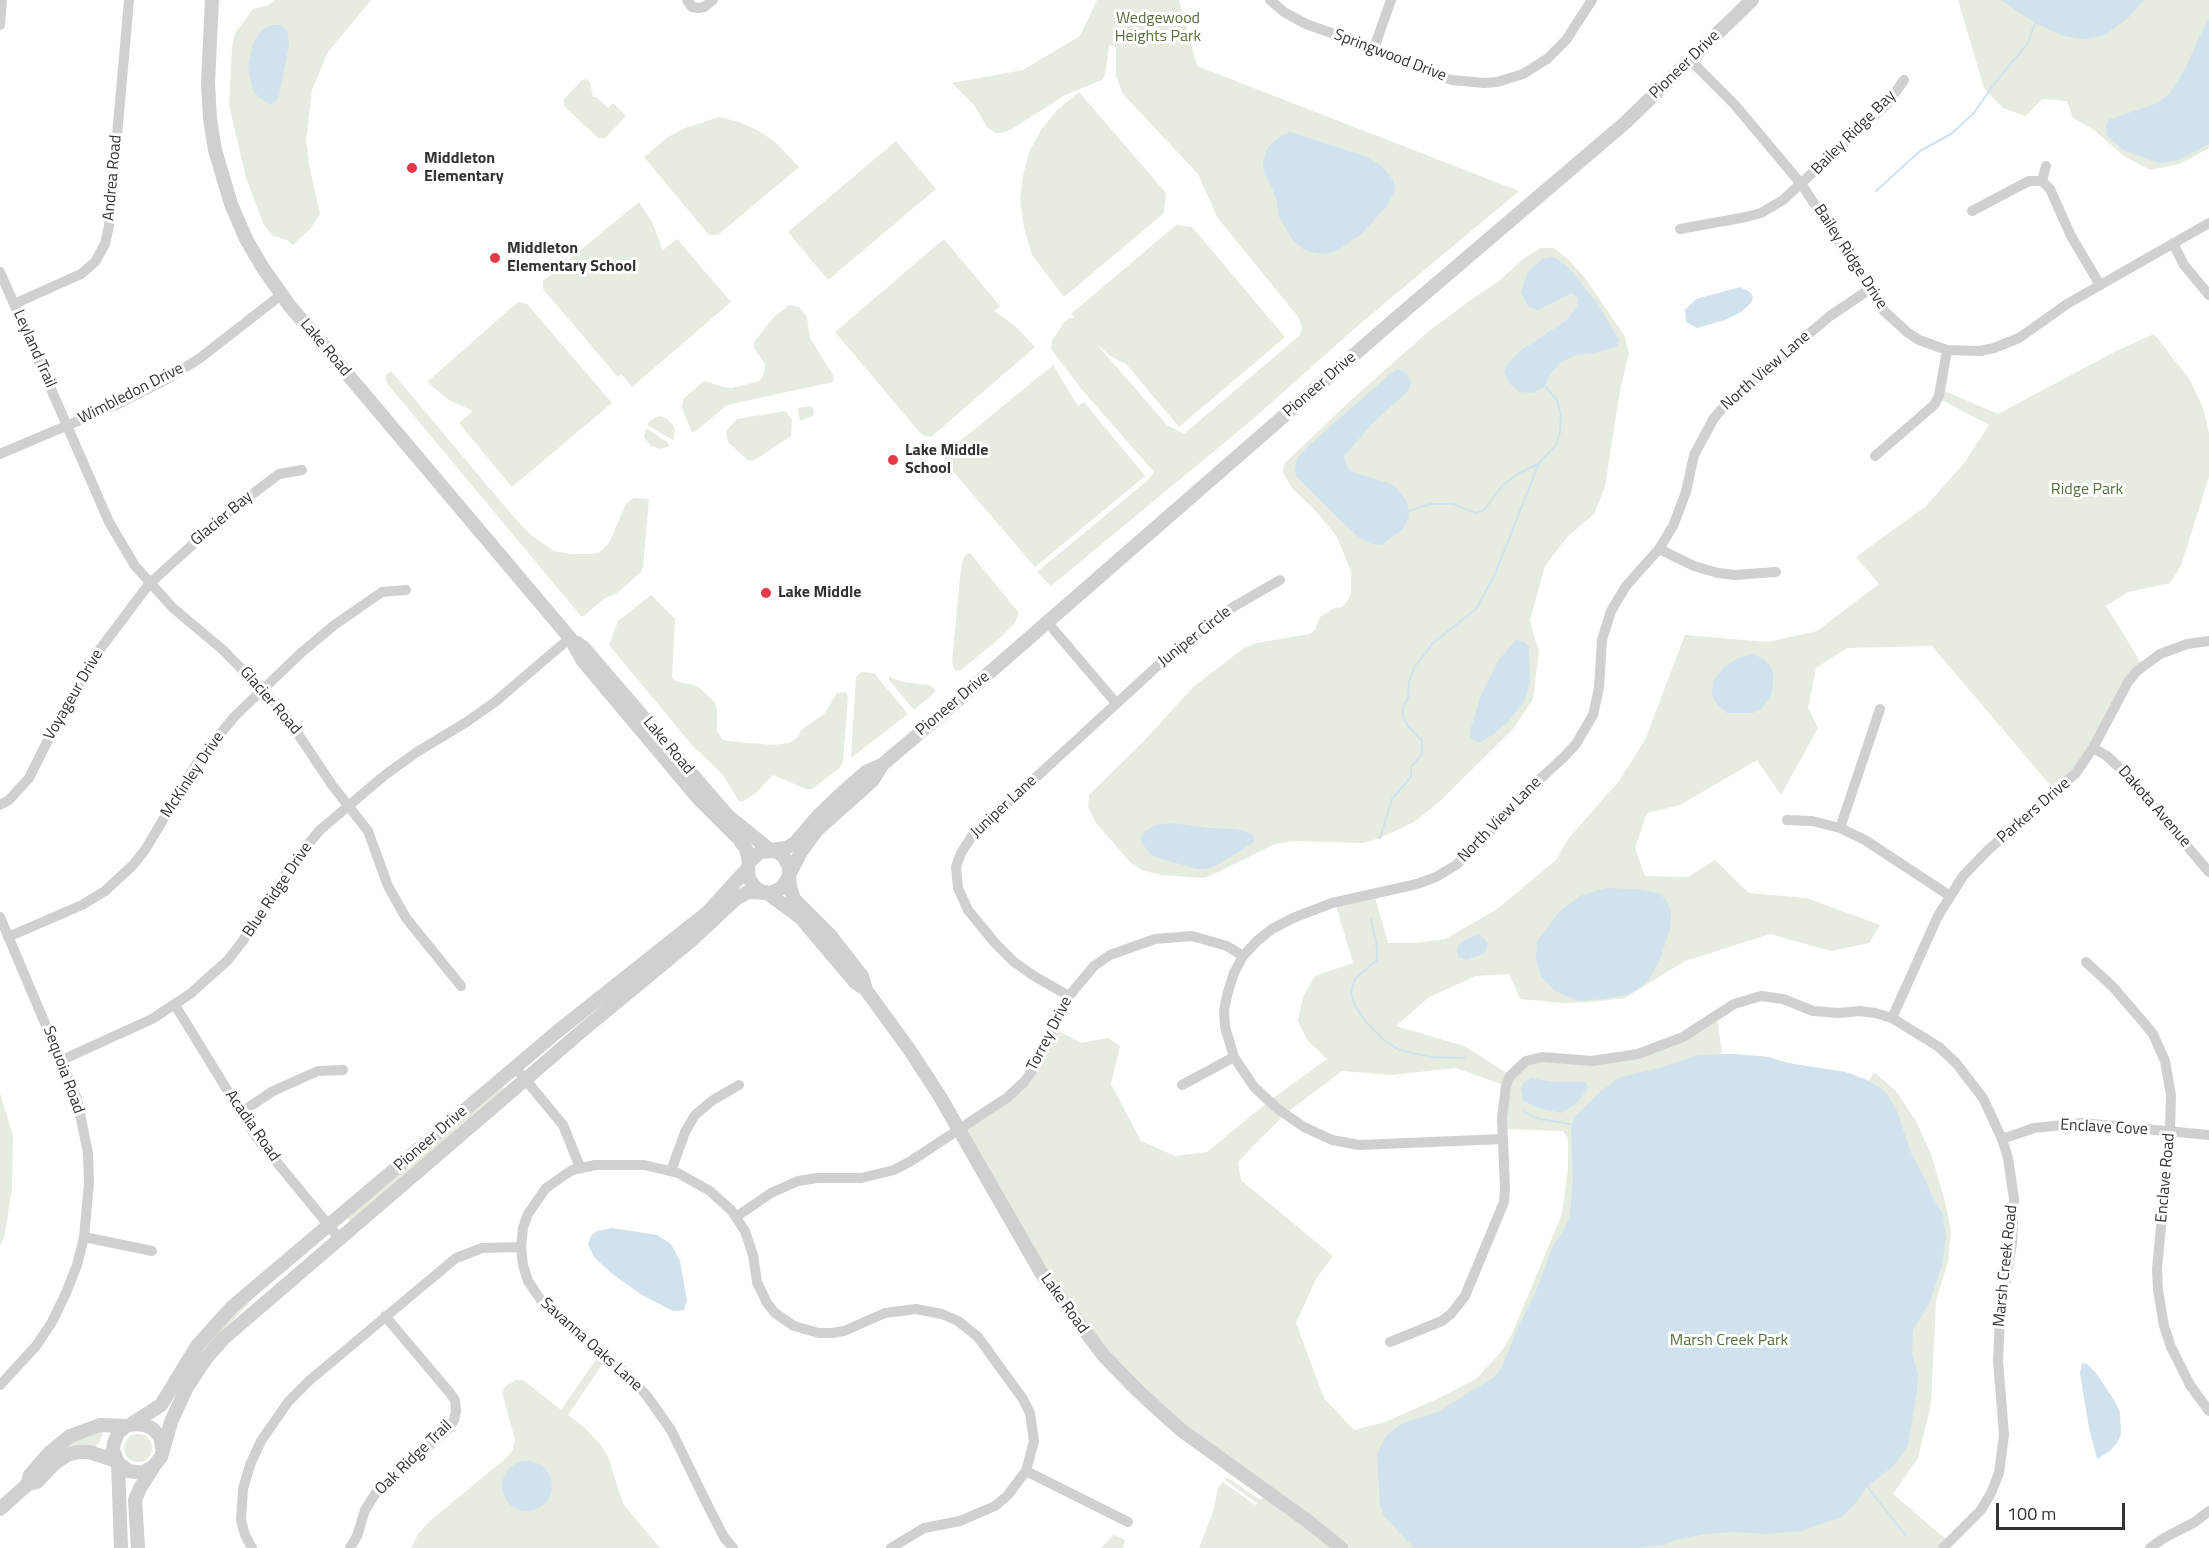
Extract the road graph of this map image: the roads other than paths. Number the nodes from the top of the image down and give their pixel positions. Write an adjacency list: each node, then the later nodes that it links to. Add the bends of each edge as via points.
1 (2, 0): 10 (street)
2 (129, 0): 26 (street, Andrea Road, via 105,244 95,262 81,274)
3 (212, 0): 24 (street, Lake Road, via 208,83 217,157 240,226)
4 (687, 0): 5 (street, via 698,8)
5 (713, 0)
6 (1270, 0): 11 (street, Springwood Drive, via 1306,24)
7 (1392, 0): 11 (street)
8 (1592, 0): 11 (street, Springwood Drive, via 1566,40 1547,59 1523,74 1497,82 1452,80)
9 (1752, 0): 12 (street, Pioneer Drive)
10 (0, 25)
11 (1374, 48)
12 (1690, 60): 16 (street, Bailey Ridge Drive, via 1735,105); 37 (street, Pioneer Drive, via 1626,122)
13 (1904, 80): 16 (street, Bailey Ridge Bay, via 1887,104)
14 (2046, 166): 15 (street)
15 (2042, 181): 17 (street, via 2029,181); 22 (street, via 2050,189 2071,236)
16 (1802, 185): 19 (street, Bailey Ridge Bay, via 1761,213); 23 (street, Bailey Ridge Drive)
17 (1972, 210)
18 (2209, 223): 20 (street, Bailey Ridge Drive)
19 (1680, 229)
20 (2173, 243): 22 (street, Bailey Ridge Drive); 25 (street, via 2184,265)
21 (0, 272): 26 (street, Leyland Trail)
22 (2100, 285): 27 (street, Bailey Ridge Drive, via 2013,341 1980,351)
23 (1870, 289): 27 (street, Bailey Ridge Drive, via 1907,333); 32 (street, North View Lane, via 1830,316 1714,418 1694,455 1680,509)
24 (281, 295): 28 (street, Wimbledon Drive, via 177,374); 38 (street, Lake Road)
25 (2209, 295)
26 (14, 304): 28 (street, Leyland Trail)
27 (1947, 350): 30 (street, via 1934,405)
28 (68, 426): 29 (street, Wimbledon Drive); 35 (street, Glacier Road, via 109,522)
29 (0, 454)
30 (1875, 456)
31 (302, 470): 35 (street, Glacier Bay, via 279,474 230,511)
32 (1659, 549): 33 (street, via 1718,573); 57 (street, North View Lane, via 1626,586 1609,617 1602,640 1596,702 1586,730 1470,854 1436,877 1417,884 1335,902 1302,914 1272,929)
33 (1776, 572)
34 (1280, 580): 41 (street, Juniper Circle, via 1206,626)
35 (149, 584): 40 (street, Glacier Road); 45 (street, Voyageur Drive, via 95,656 29,778)
36 (406, 590): 40 (street, McKinley Drive, via 382,592 318,637)
37 (1048, 623): 41 (street); 44 (street, Pioneer Drive)
38 (570, 639): 46 (street, Blue Ridge Drive, via 487,708 417,752); 49 (street, Lake Road, via 585,648 728,816); 50 (street, Lake Road, via 577,653 677,772 740,839)
39 (2209, 641): 43 (street, Parkers Drive, via 2176,647 2148,661 2128,682)
40 (263, 688): 46 (street, Glacier Road); 56 (street, McKinley Drive, via 218,734 145,849 120,878 82,905)
41 (1116, 703): 61 (street, Juniper Lane, via 972,836 957,867 963,904 995,943 1024,969)
42 (1881, 709): 48 (street)
43 (2094, 748): 51 (street, Dakota Avenue, via 2126,774); 54 (street, Parkers Drive, via 2067,783 1976,862)
44 (882, 765): 49 (street, Pioneer Drive, via 866,772 834,800 793,845); 52 (street, Pioneer Drive, via 873,780 817,830)
45 (0, 805)
46 (348, 806): 59 (street, Glacier Road, via 368,831 401,910); 62 (street, Blue Ridge Drive, via 320,830 295,860 259,920 228,960)
47 (1787, 820): 48 (street)
48 (1840, 828): 54 (street)
49 (770, 850): 50 (street, via 756,854); 52 (street, via 784,857)
50 (748, 865): 53 (street, via 752,885); 66 (street, Pioneer Drive, via 708,912)
51 (2209, 872)
52 (789, 874): 53 (street, via 782,888); 60 (street, Lake Road, via 796,901 838,945 862,976)
53 (763, 892): 60 (street, Lake Road, via 800,917 855,982); 68 (street, Pioneer Drive, via 744,893 737,898)
54 (1950, 896): 63 (street, Parkers Drive)
55 (0, 917): 56 (street, Sequoia Road)
56 (8, 937): 65 (street, Sequoia Road)
57 (1244, 956): 61 (street, Torrey Drive, via 1227,946 1192,936 1155,939 1110,955 1094,966); 64 (street, North View Lane, via 1234,973 1224,1010)
58 (2086, 962): 73 (street, Enclave Road, via 2113,987 2159,1046 2170,1079)
59 (461, 986)
60 (867, 990): 72 (street, Lake Road, via 909,1048)
61 (1069, 996): 72 (street, Torrey Drive, via 1038,1062 1024,1082)
62 (175, 1005): 65 (street, Blue Ridge Drive); 71 (street, Acadia Road)
63 (1892, 1018): 75 (street, Marsh Creek Road, via 1875,1012 1813,1011 1783,999 1761,996 1734,1004 1689,1033 1638,1054 1592,1061 1533,1058 1510,1076 1503,1105); 76 (street, Marsh Creek Road, via 1922,1035 1956,1064 1983,1098)
64 (1234, 1057): 70 (street); 75 (street, North View Lane, via 1254,1087 1274,1105 1304,1127 1332,1140 1359,1145)
65 (62, 1060): 81 (street, Sequoia Road, via 77,1099 88,1153)
66 (515, 1067): 68 (street); 80 (street, Pioneer Drive)
67 (343, 1070): 71 (street, via 318,1071 273,1091)
68 (526, 1079): 77 (street, via 563,1125); 82 (street, Pioneer Drive)
69 (739, 1085): 78 (street, via 695,1115)
70 (1182, 1085)
71 (240, 1113): 80 (street, Acadia Road)
72 (959, 1130): 79 (street, Torrey Drive, via 890,1172 861,1178 798,1181 774,1191); 104 (street, Lake Road, via 1043,1276 1104,1356 1181,1430)
73 (2170, 1131): 74 (street, Enclave Cove); 76 (street, Enclave Cove, via 2075,1123 2034,1128); 88 (street, Enclave Road, via 2158,1290 2164,1326 2175,1356)
74 (2209, 1135)
75 (1503, 1139): 86 (street, Marsh Creek Road, via 1504,1202 1465,1296 1442,1321)
76 (2002, 1139): 105 (street, Marsh Creek Road, via 2014,1199 2012,1244 1999,1332 2003,1453 1999,1473 1981,1510)
77 (580, 1167): 78 (street, Savanna Oaks Lane, via 632,1164); 83 (street, Savanna Oaks Lane, via 555,1180 537,1198 526,1218)
78 (671, 1171): 79 (street, Savanna Oaks Lane, via 710,1191)
79 (736, 1217): 93 (street, Savanna Oaks Lane, via 750,1244 761,1292 775,1313 794,1326 832,1333 885,1313 916,1309 942,1314 973,1333 986,1346 1030,1413 1034,1441)
80 (329, 1226): 82 (street, Acadia Road); 89 (street, Pioneer Drive, via 219,1320 190,1356 161,1405)
81 (84, 1237): 84 (street); 87 (street, Sequoia Road, via 77,1265 52,1322)
82 (340, 1239): 90 (street, Pioneer Drive, via 213,1350 183,1394)
83 (521, 1247): 85 (street, via 487,1248 461,1255); 102 (street, Savanna Oaks Lane, via 525,1273 542,1302 647,1395 671,1430)
84 (152, 1251)
85 (385, 1316): 100 (street, via 299,1390 264,1435 250,1465 241,1503 242,1525); 101 (street, Oak Ridge Trail, via 451,1395 456,1411 448,1428 375,1493)
86 (1390, 1342)
87 (0, 1385)
88 (2209, 1411)
89 (129, 1426): 90 (street, via 151,1427 160,1437); 91 (street, via 118,1433 114,1443); 94 (street, via 97,1425 67,1437 30,1475)
90 (162, 1447): 92 (street, via 160,1459)
91 (117, 1462): 92 (street, via 135,1473); 94 (street, via 92,1452 78,1452 59,1460 37,1482); 98 (street)
92 (153, 1467): 99 (street, via 135,1502)
93 (1026, 1471): 97 (street); 103 (street, Savanna Oaks Lane, via 995,1506 960,1521 924,1528)
94 (28, 1484): 95 (street)
95 (0, 1509)
96 (2209, 1511): 106 (street)
97 (1128, 1522)
98 (121, 1548)
99 (138, 1548)
100 (252, 1548)
101 (350, 1548)
102 (732, 1548)
103 (891, 1548)
104 (1341, 1548)
105 (1943, 1548)
106 (2150, 1548)

